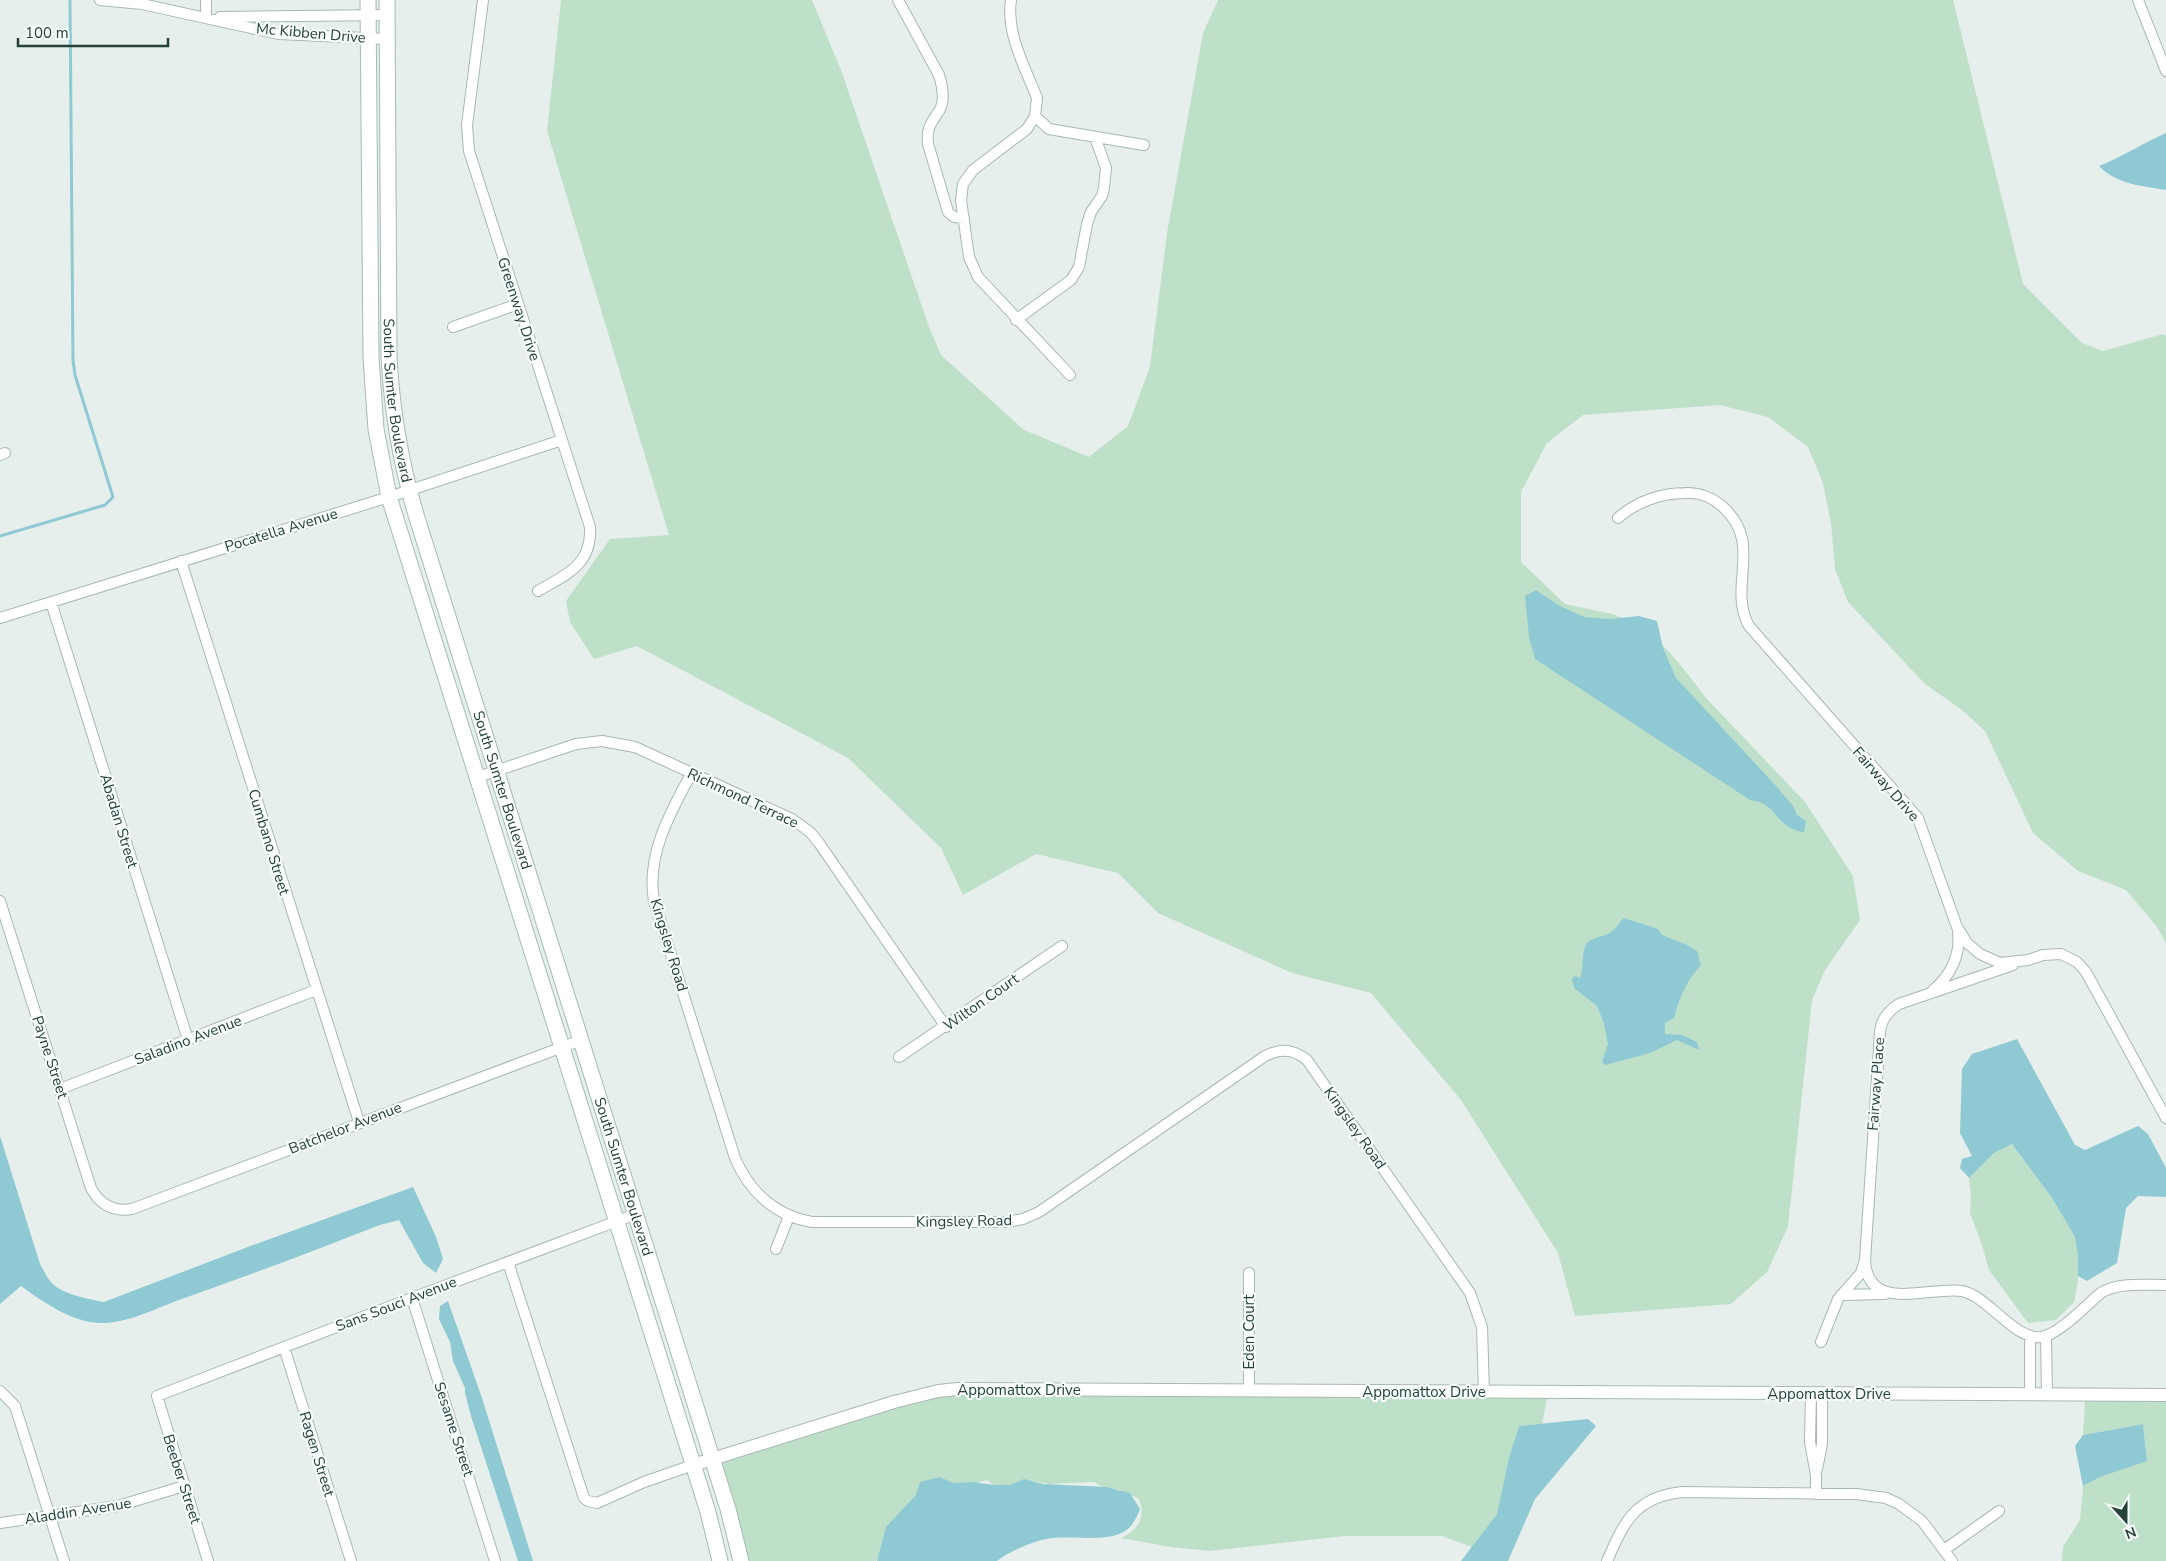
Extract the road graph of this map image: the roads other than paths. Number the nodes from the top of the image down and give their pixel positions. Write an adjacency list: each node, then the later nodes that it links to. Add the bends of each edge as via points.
1 (100, 0): 9 (street, Mc Kibben Drive, via 142,4)
2 (206, 0): 9 (street)
3 (483, 0): 17 (street, Greenway Drive, via 467,125 468,144)
4 (898, 0): 16 (street, via 940,80 941,106 931,121 928,144 948,212 954,217)
5 (1011, 0): 13 (street, via 1013,34 1037,98)
6 (2138, 0): 12 (street)
7 (368, 8): 8 (street, Mc Kibben Drive); 9 (street, Mc Kibben Drive); 10 (main road, South Sumter Boulevard)
8 (387, 8): 11 (main road, South Sumter Boulevard)
9 (206, 17): 10 (street, Mc Kibben Drive, via 278,34)
10 (368, 38): 11 (street, Mc Kibben Drive); 23 (main road, South Sumter Boulevard, via 371,376 376,429)
11 (387, 39): 22 (main road, South Sumter Boulevard, via 390,374 395,426)
12 (2166, 71)
13 (1035, 116): 14 (street, via 1049,129); 16 (street, via 1027,129 967,177 961,194)
14 (1095, 138): 15 (street); 18 (street, via 1106,168 1104,188 1087,224 1080,267 1071,280)
15 (1144, 145)
16 (964, 218): 18 (street, via 970,257 978,278)
17 (518, 304): 19 (street); 21 (street, Greenway Drive)
18 (1016, 320): 20 (street)
19 (454, 327)
20 (1070, 375)
21 (562, 440): 22 (street, Pocatella Avenue); 26 (street, Greenway Drive, via 589,522 590,538 587,553 576,568)
22 (409, 491): 23 (street, Pocatella Avenue); 29 (main road, South Sumter Boulevard)
23 (389, 497): 25 (street, Pocatella Avenue); 31 (main road, South Sumter Boulevard)
24 (1618, 518): 33 (street, Fairway Drive, via 1646,500 1693,493 1711,499 1737,523 1744,541 1742,604 1749,626 1918,818)
25 (181, 561): 27 (street, Pocatella Avenue); 36 (street, Cumbano Street)
26 (538, 591)
27 (51, 602): 28 (street, Pocatella Avenue); 39 (street, Abadan Street)
28 (0, 618)
29 (496, 771): 30 (street, Richmond Terrace, via 576,744 602,741 635,747); 31 (street, Richmond Terrace); 40 (main road, South Sumter Boulevard)
30 (691, 774): 38 (street, Richmond Terrace, via 792,820 810,832); 48 (street, Kingsley Road, via 656,852 652,876 654,901 739,1167 756,1192)
31 (478, 777): 41 (main road, South Sumter Boulevard)
32 (0, 904): 43 (street, Payne Street)
33 (1957, 927): 35 (street, Fairway Drive, via 1967,944 1985,957 2000,962); 37 (street, via 1958,948 1949,973 1940,986)
34 (1062, 946): 38 (street, Wilton Court)
35 (2028, 960): 37 (street, Fairway Place); 44 (street, Fairway Drive, via 2043,954 2061,954 2082,967)
36 (316, 990): 39 (street, Saladino Avenue); 45 (street, Cumbano Street)
37 (1921, 996): 51 (street, Fairway Place, via 1891,1009 1880,1025)
38 (946, 1027): 42 (street, Wilton Court)
39 (188, 1040): 43 (street, Saladino Avenue)
40 (580, 1040): 41 (street, Batchelor Avenue); 47 (main road, South Sumter Boulevard)
41 (561, 1046): 45 (street, Batchelor Avenue); 49 (main road, South Sumter Boulevard)
42 (899, 1057)
43 (60, 1089): 46 (street, Payne Street, via 91,1188)
44 (2166, 1118)
45 (359, 1122): 46 (street, Batchelor Avenue, via 132,1209)
46 (109, 1207)
47 (636, 1214): 49 (street, Sans Souci Avenue); 70 (main road, South Sumter Boulevard)
48 (789, 1216): 50 (street); 64 (street, Kingsley Road, via 823,1222 1006,1222 1023,1219 1039,1212 1265,1056 1292,1051 1307,1060 1470,1293 1482,1327)
49 (618, 1222): 52 (street, Sans Souci Avenue); 71 (main road, South Sumter Boulevard)
50 (776, 1249)
51 (1865, 1260): 55 (street, Fairway Place, via 1866,1274 1871,1282 1879,1290); 56 (street, via 1860,1273)
52 (508, 1262): 57 (street, Sans Souci Avenue); 71 (street, via 584,1498 597,1503 644,1482)
53 (1249, 1273): 62 (street, Eden Court)
54 (2166, 1285): 59 (street, via 2110,1288)
55 (1892, 1294): 56 (street); 58 (street, via 1966,1292)
56 (1841, 1295): 60 (street)
57 (412, 1298): 61 (street, Sans Souci Avenue); 81 (street, Sesame Street)
58 (2030, 1336): 59 (street); 66 (street)
59 (2046, 1336): 67 (street)
60 (1821, 1342)
61 (284, 1348): 68 (street, Sans Souci Avenue); 80 (street, Ragen Street)
62 (1249, 1390): 64 (street, Appomattox Drive); 70 (street, Appomattox Drive, via 938,1391)
63 (0, 1391): 75 (street, via 15,1406)
64 (1484, 1392): 65 (street, Appomattox Drive)
65 (1816, 1394): 66 (street, Appomattox Drive); 73 (street, via 1822,1444)
66 (2030, 1395): 67 (street, Appomattox Drive)
67 (2047, 1395): 69 (street, Appomattox Drive)
68 (157, 1396): 72 (street, Beeber Street)
69 (2166, 1396)
70 (712, 1459): 71 (street, Appomattox Drive); 83 (main road, South Sumter Boulevard)
71 (693, 1466): 82 (main road, South Sumter Boulevard)
72 (184, 1486): 75 (street, Aladdin Avenue, via 118,1506); 79 (street, Beeber Street)
73 (1816, 1494): 77 (street, via 1872,1495 1899,1504 1922,1521); 84 (street, via 1682,1492 1661,1496 1642,1505 1630,1516)
74 (1999, 1512): 77 (street)
75 (49, 1517): 76 (street, Aladdin Avenue); 78 (street)
76 (0, 1523)
77 (1944, 1550): 85 (street)
78 (64, 1561)
79 (208, 1561)
80 (351, 1561)
81 (495, 1561)
82 (720, 1561)
83 (741, 1561)
84 (1607, 1561)
85 (1952, 1561)

